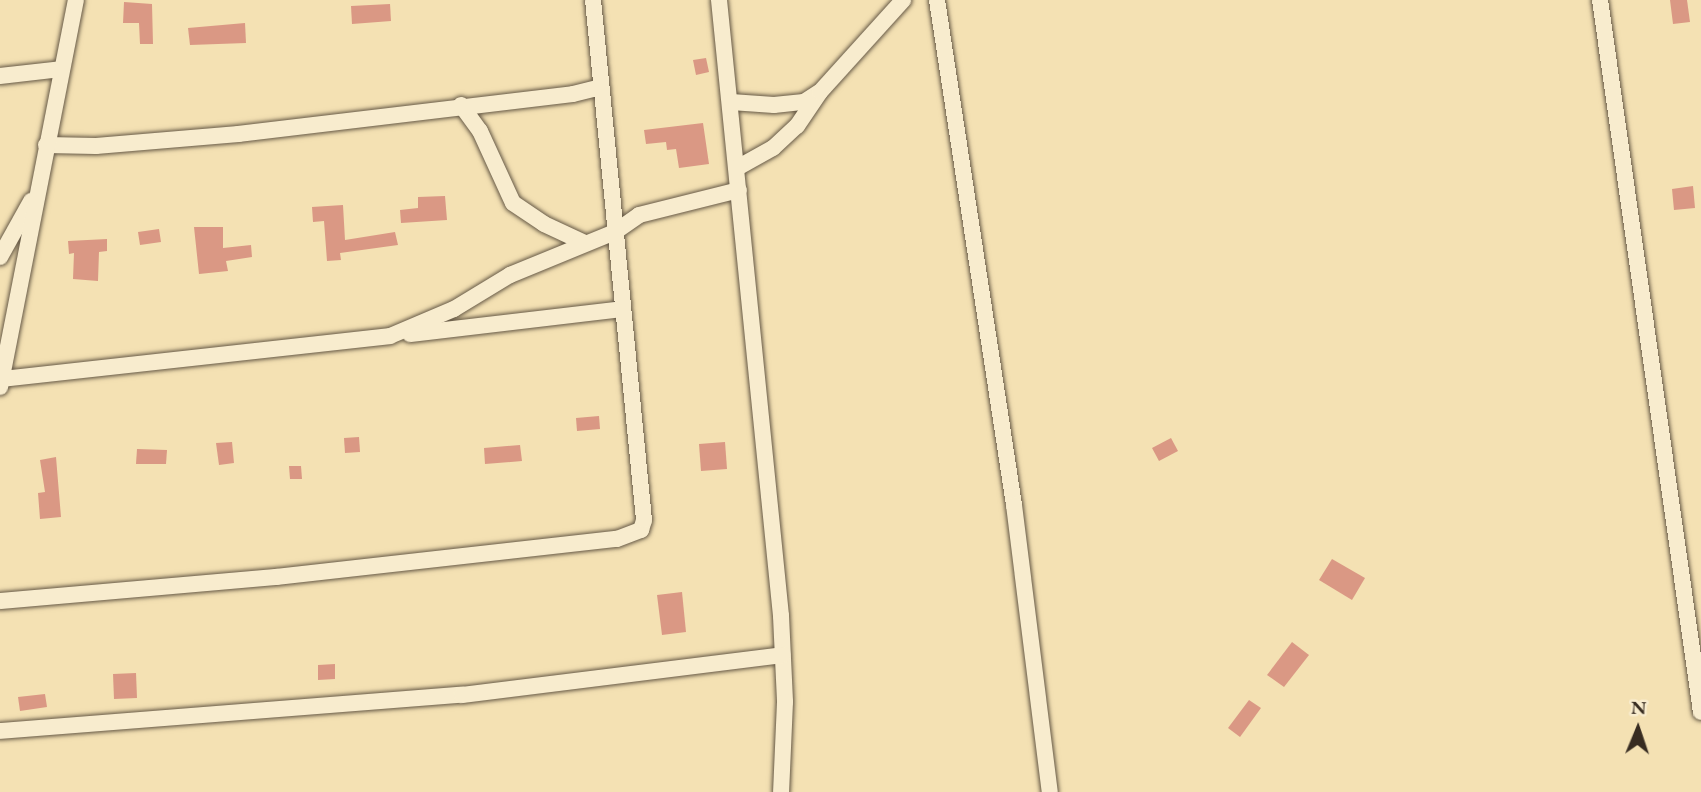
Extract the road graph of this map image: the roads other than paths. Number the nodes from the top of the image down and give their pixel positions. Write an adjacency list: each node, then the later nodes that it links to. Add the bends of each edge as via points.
1 (76, 0): 7 (street)
2 (593, 0): 9 (street)
3 (719, 0): 11 (street)
4 (903, 0): 10 (street)
5 (937, 0): 28 (street, via 1014,505)
6 (1600, 0): 25 (street)
7 (61, 69): 8 (street); 13 (street)
8 (0, 76)
9 (601, 87): 12 (street); 17 (street)
10 (820, 92): 11 (street, via 804,102); 14 (street, via 797,126 773,148)
11 (731, 102): 14 (street)
12 (461, 105): 13 (street, via 238,134 96,146); 18 (street, via 480,131 513,203)
13 (46, 145): 16 (street)
14 (737, 168): 15 (street)
15 (739, 190): 17 (street, via 639,215); 24 (street)
16 (36, 194): 19 (street); 22 (street, via 24,285)
17 (615, 232): 18 (street); 20 (street)
18 (585, 243): 21 (street)
19 (0, 257)
20 (622, 309): 21 (street); 23 (street, via 644,520 638,532 617,539 276,577)
21 (390, 336): 22 (street)
22 (1, 383)
23 (0, 601)
24 (783, 655): 26 (street, via 462,695); 27 (street)
25 (1701, 712)
26 (0, 731)
27 (781, 792)
28 (1050, 792)

